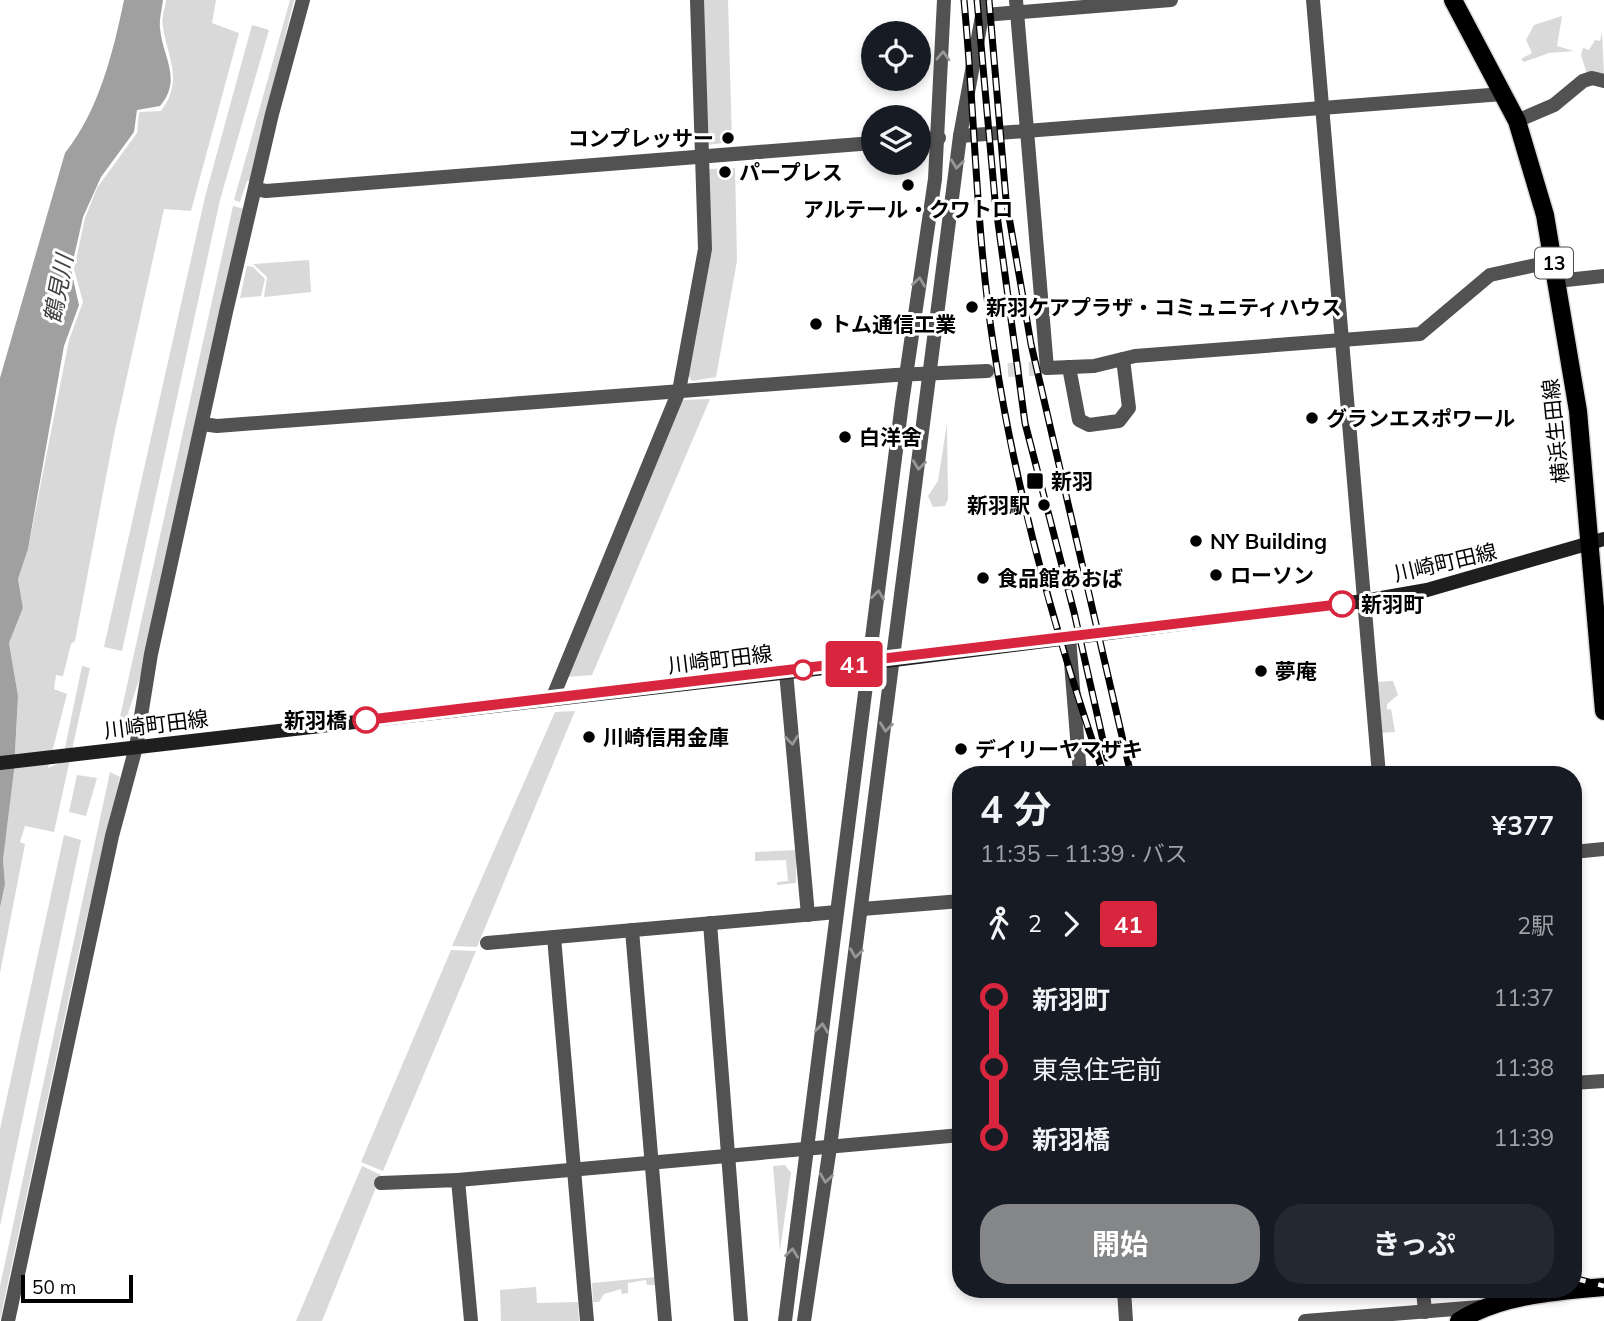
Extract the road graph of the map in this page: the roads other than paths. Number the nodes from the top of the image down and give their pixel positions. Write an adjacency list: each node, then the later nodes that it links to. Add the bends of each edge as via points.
1 (303, 0): 20 (street)
2 (697, 0): 19 (street)
3 (944, 0): 16 (street, one-way to 3)
4 (985, 0): 9 (street)
5 (1171, 0): 8 (street)
6 (1313, 0): 12 (street)
7 (1453, 0): 11 (main road, 横浜生田線 / 13)
8 (1016, 6): 9 (street); 14 (street)
9 (984, 15): 15 (street)
10 (1604, 81): 13 (street, via 1583,81 1554,105)
11 (1503, 94): 12 (street); 13 (main road, 横浜生田線 / 13)
12 (1322, 110): 14 (street); 24 (street)
13 (1517, 121): 21 (main road, 横浜生田線 / 13)
14 (1028, 131): 15 (street); 26 (street, via 1047,368)
15 (961, 136): 28 (street, one-way to 28)
16 (939, 138): 17 (street); 29 (street, one-way to 16)
17 (931, 139)
18 (861, 144): 19 (street)
19 (702, 157): 20 (street); 30 (street, via 705,249)
20 (255, 189): 31 (street)
21 (1554, 261): 23 (main road, 横浜生田線 / 13); 24 (street, via 1490,275 1420,334)
22 (1604, 276): 23 (street)
23 (1557, 281): 32 (main road, 横浜生田線 / 13)
24 (1342, 340): 25 (street); 33 (street)
25 (1123, 359): 26 (street); 26 (street, via 1129,408 1119,421 1089,425 1079,420)
26 (1069, 367)
27 (987, 371): 28 (street)
28 (931, 373): 29 (street); 35 (street, one-way to 35)
29 (906, 374): 30 (street); 36 (street, one-way to 29)
30 (679, 391): 31 (street); 38 (street)
31 (202, 424): 40 (street, via 151,654)
32 (1597, 542): 33 (main road, 川崎町田線, via 1427,590); 39 (main road, 横浜生田線 / 13)
33 (1364, 601): 34 (main road, 川崎町田線); 43 (street)
34 (1069, 637): 35 (main road, 川崎町田線); 42 (street)
35 (894, 660): 36 (main road, 川崎町田線); 47 (street, one-way to 47)
36 (869, 662): 37 (main road, 川崎町田線); 48 (street)
37 (786, 672): 38 (main road, 川崎町田線); 49 (street, one-way to 49)
38 (552, 699): 40 (main road, 川崎町田線)
39 (1604, 711)
40 (136, 747): 41 (main road, 川崎町田線); 71 (street, via 112,836)
41 (0, 763)
42 (1079, 766)
43 (1378, 766)
44 (1604, 849): 45 (street)
45 (1582, 851)
46 (952, 902): 47 (street)
47 (862, 909): 57 (street, one-way to 57)
48 (837, 912): 49 (street); 58 (street, one-way to 48)
49 (808, 915): 50 (street)
50 (710, 923): 51 (street); 59 (street)
51 (632, 930): 52 (street); 60 (street)
52 (554, 937): 53 (street); 61 (street)
53 (487, 943)
54 (1604, 1081): 55 (street)
55 (1582, 1082)
56 (952, 1136): 57 (street)
57 (830, 1147): 58 (street); 77 (street, one-way to 77)
58 (806, 1149): 59 (street); 76 (street, one-way to 58)
59 (728, 1156): 60 (street); 75 (street)
60 (652, 1163): 61 (street); 74 (street)
61 (574, 1170): 62 (street); 73 (street)
62 (458, 1180): 63 (street); 72 (street)
63 (381, 1183)
64 (1604, 1287): 65 (main road)
65 (1582, 1291)
66 (1125, 1298): 78 (street)
67 (1424, 1298): 70 (street)
68 (1539, 1298): 69 (main road)
69 (1485, 1307): 70 (street); 81 (main road)
70 (1425, 1312): 80 (street)
71 (8, 1321)
72 (471, 1321)
73 (587, 1321)
74 (665, 1321)
75 (741, 1321)
76 (785, 1321)
77 (804, 1321)
78 (1126, 1321)
79 (1305, 1321): 80 (street)
80 (1311, 1321)
81 (1459, 1321)

